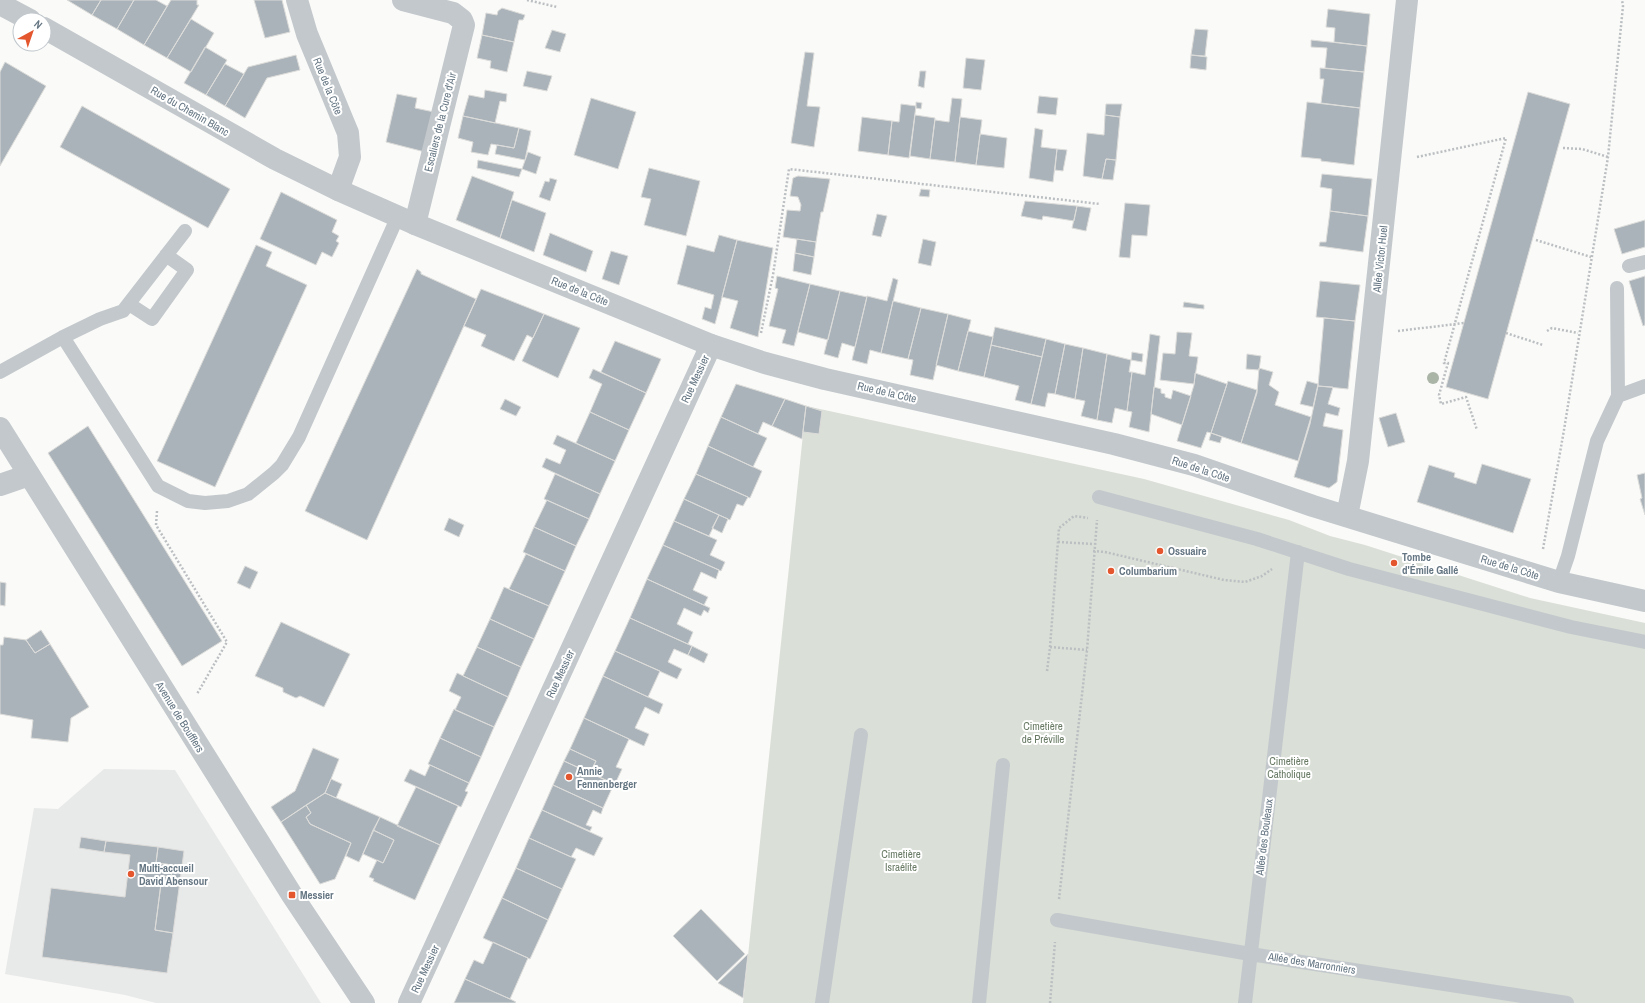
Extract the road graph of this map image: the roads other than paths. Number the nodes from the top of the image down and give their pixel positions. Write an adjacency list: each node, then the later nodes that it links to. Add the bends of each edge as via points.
1 (297, 0): 7 (street, Rue de la Côte, via 307,34 348,133 350,157)
2 (403, 0): 8 (street, Escaliers de la Cure d'Air, via 453,13 464,25)
3 (1407, 0): 24 (street, Allée Victor Huel, via 1358,461)
4 (0, 4): 5 (street)
5 (15, 12)
6 (52, 33): 7 (street, Rue du Chemin Blanc, via 275,159)
7 (338, 190): 8 (street, Rue de la Côte)
8 (407, 220): 15 (lane, via 299,437 282,465 248,494 228,501 188,501 158,486); 16 (street, Rue de la Côte)
9 (185, 231): 10 (lane)
10 (166, 255): 14 (lane); 14 (lane, via 187,270 152,320)
11 (1645, 262): 12 (lane)
12 (1629, 266)
13 (1617, 288): 19 (lane)
14 (129, 304): 15 (lane, via 124,311 100,319)
15 (63, 337): 17 (lane)
16 (711, 345): 24 (street, Rue de la Côte, via 825,379 1122,446 1194,465); 34 (street, Rue Messier)
17 (0, 372)
18 (1645, 386): 19 (lane)
19 (1618, 396): 26 (lane, via 1597,441)
20 (0, 428): 21 (street, Avenue de Boufflers)
21 (29, 475): 22 (street); 33 (street, Avenue de Boufflers, via 292,895)
22 (0, 485)
23 (1099, 497): 25 (lane)
24 (1347, 516): 26 (street, Rue de la Côte)
25 (1298, 552): 28 (lane, via 1348,569 1571,627); 32 (lane, Allée des Bouleaux)
26 (1559, 582): 27 (street, Rue de la Côte)
27 (1645, 601)
28 (1645, 642)
29 (861, 736): 35 (lane)
30 (1003, 765): 36 (lane)
31 (1057, 920): 32 (lane, Allée des Marronniers)
32 (1250, 954): 37 (lane, Allée des Bouleaux); 38 (lane, Allée des Marronniers)
33 (364, 1003)
34 (409, 1003)
35 (822, 1003)
36 (980, 1003)
37 (1245, 1003)
38 (1567, 1003)

